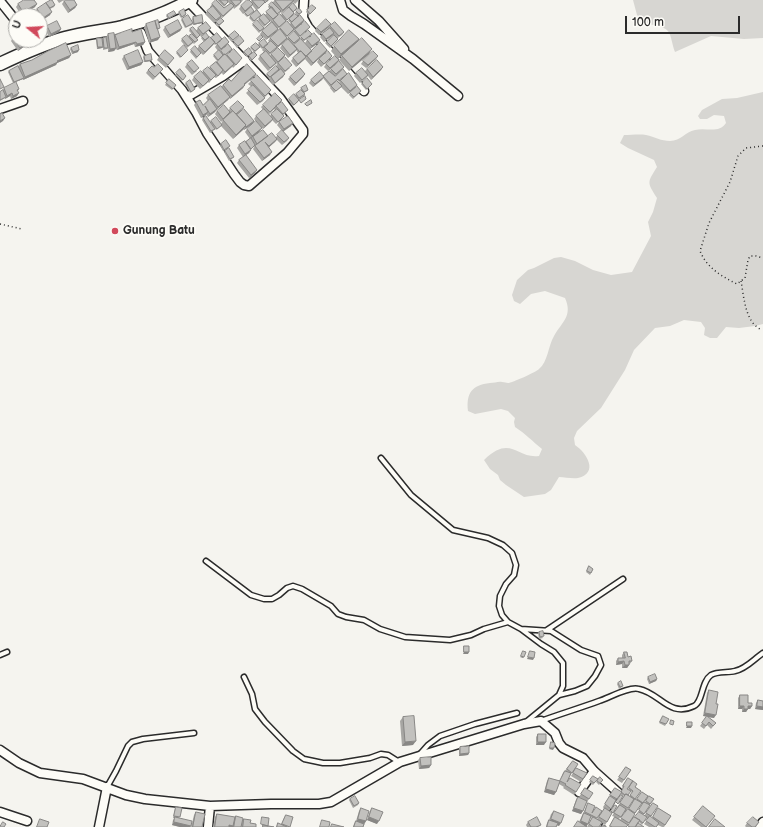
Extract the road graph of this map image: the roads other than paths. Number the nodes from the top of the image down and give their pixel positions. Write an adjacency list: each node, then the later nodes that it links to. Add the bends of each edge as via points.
1 (304, 0): 11 (street, via 303,18 308,27)
2 (340, 0): 8 (street, via 343,10)
3 (355, 0): 8 (street, via 379,21)
4 (0, 1): 6 (street)
5 (189, 1): 7 (main road); 9 (street)
6 (8, 11)
7 (137, 22): 10 (main road, via 34,44); 13 (street, via 148,52)
8 (412, 59): 12 (street)
9 (245, 60): 13 (street, via 224,76); 13 (street, via 280,98 303,130 303,134 288,153 249,186 240,182 234,174 207,134)
10 (0, 64)
11 (364, 91)
12 (458, 96)
13 (187, 97)
14 (23, 101): 15 (street)
15 (0, 109)
16 (381, 458): 19 (lane, via 411,495 453,530 488,538 503,545 512,553 516,565 514,575 500,596 499,606)
17 (206, 561): 19 (lane, via 251,595 272,599 293,586 331,606 338,614 364,620 380,629 405,637 450,640)
18 (623, 579): 21 (lane)
19 (508, 622): 20 (lane)
20 (521, 629): 21 (lane); 26 (lane, via 554,652 563,663 563,686)
21 (547, 630): 26 (lane, via 581,650 598,656 601,665 587,686)
22 (7, 652): 24 (lane)
23 (762, 653): 28 (lane, via 740,670 712,675 705,682 695,706 674,709 639,688)
24 (0, 655)
25 (244, 677): 33 (lane, via 252,694 255,709 293,751 304,759 340,763 388,754)
26 (559, 694): 29 (lane)
27 (517, 713): 32 (lane, via 440,736)
28 (541, 720): 29 (street); 34 (street, via 555,733 563,748 583,758)
29 (524, 724): 32 (street)
30 (194, 733): 35 (lane, via 132,742)
31 (0, 750): 35 (street, via 40,773 83,779)
32 (418, 757): 33 (street)
33 (400, 762): 37 (street, via 331,802)
34 (594, 771): 36 (street); 43 (street, via 623,797)
35 (107, 787): 37 (street, via 144,800); 41 (street)
36 (579, 792)
37 (210, 806): 42 (street)
38 (0, 812): 39 (street)
39 (27, 821)
40 (763, 822): 44 (street)
41 (99, 827)
42 (208, 827)
43 (606, 827)
44 (759, 827)

